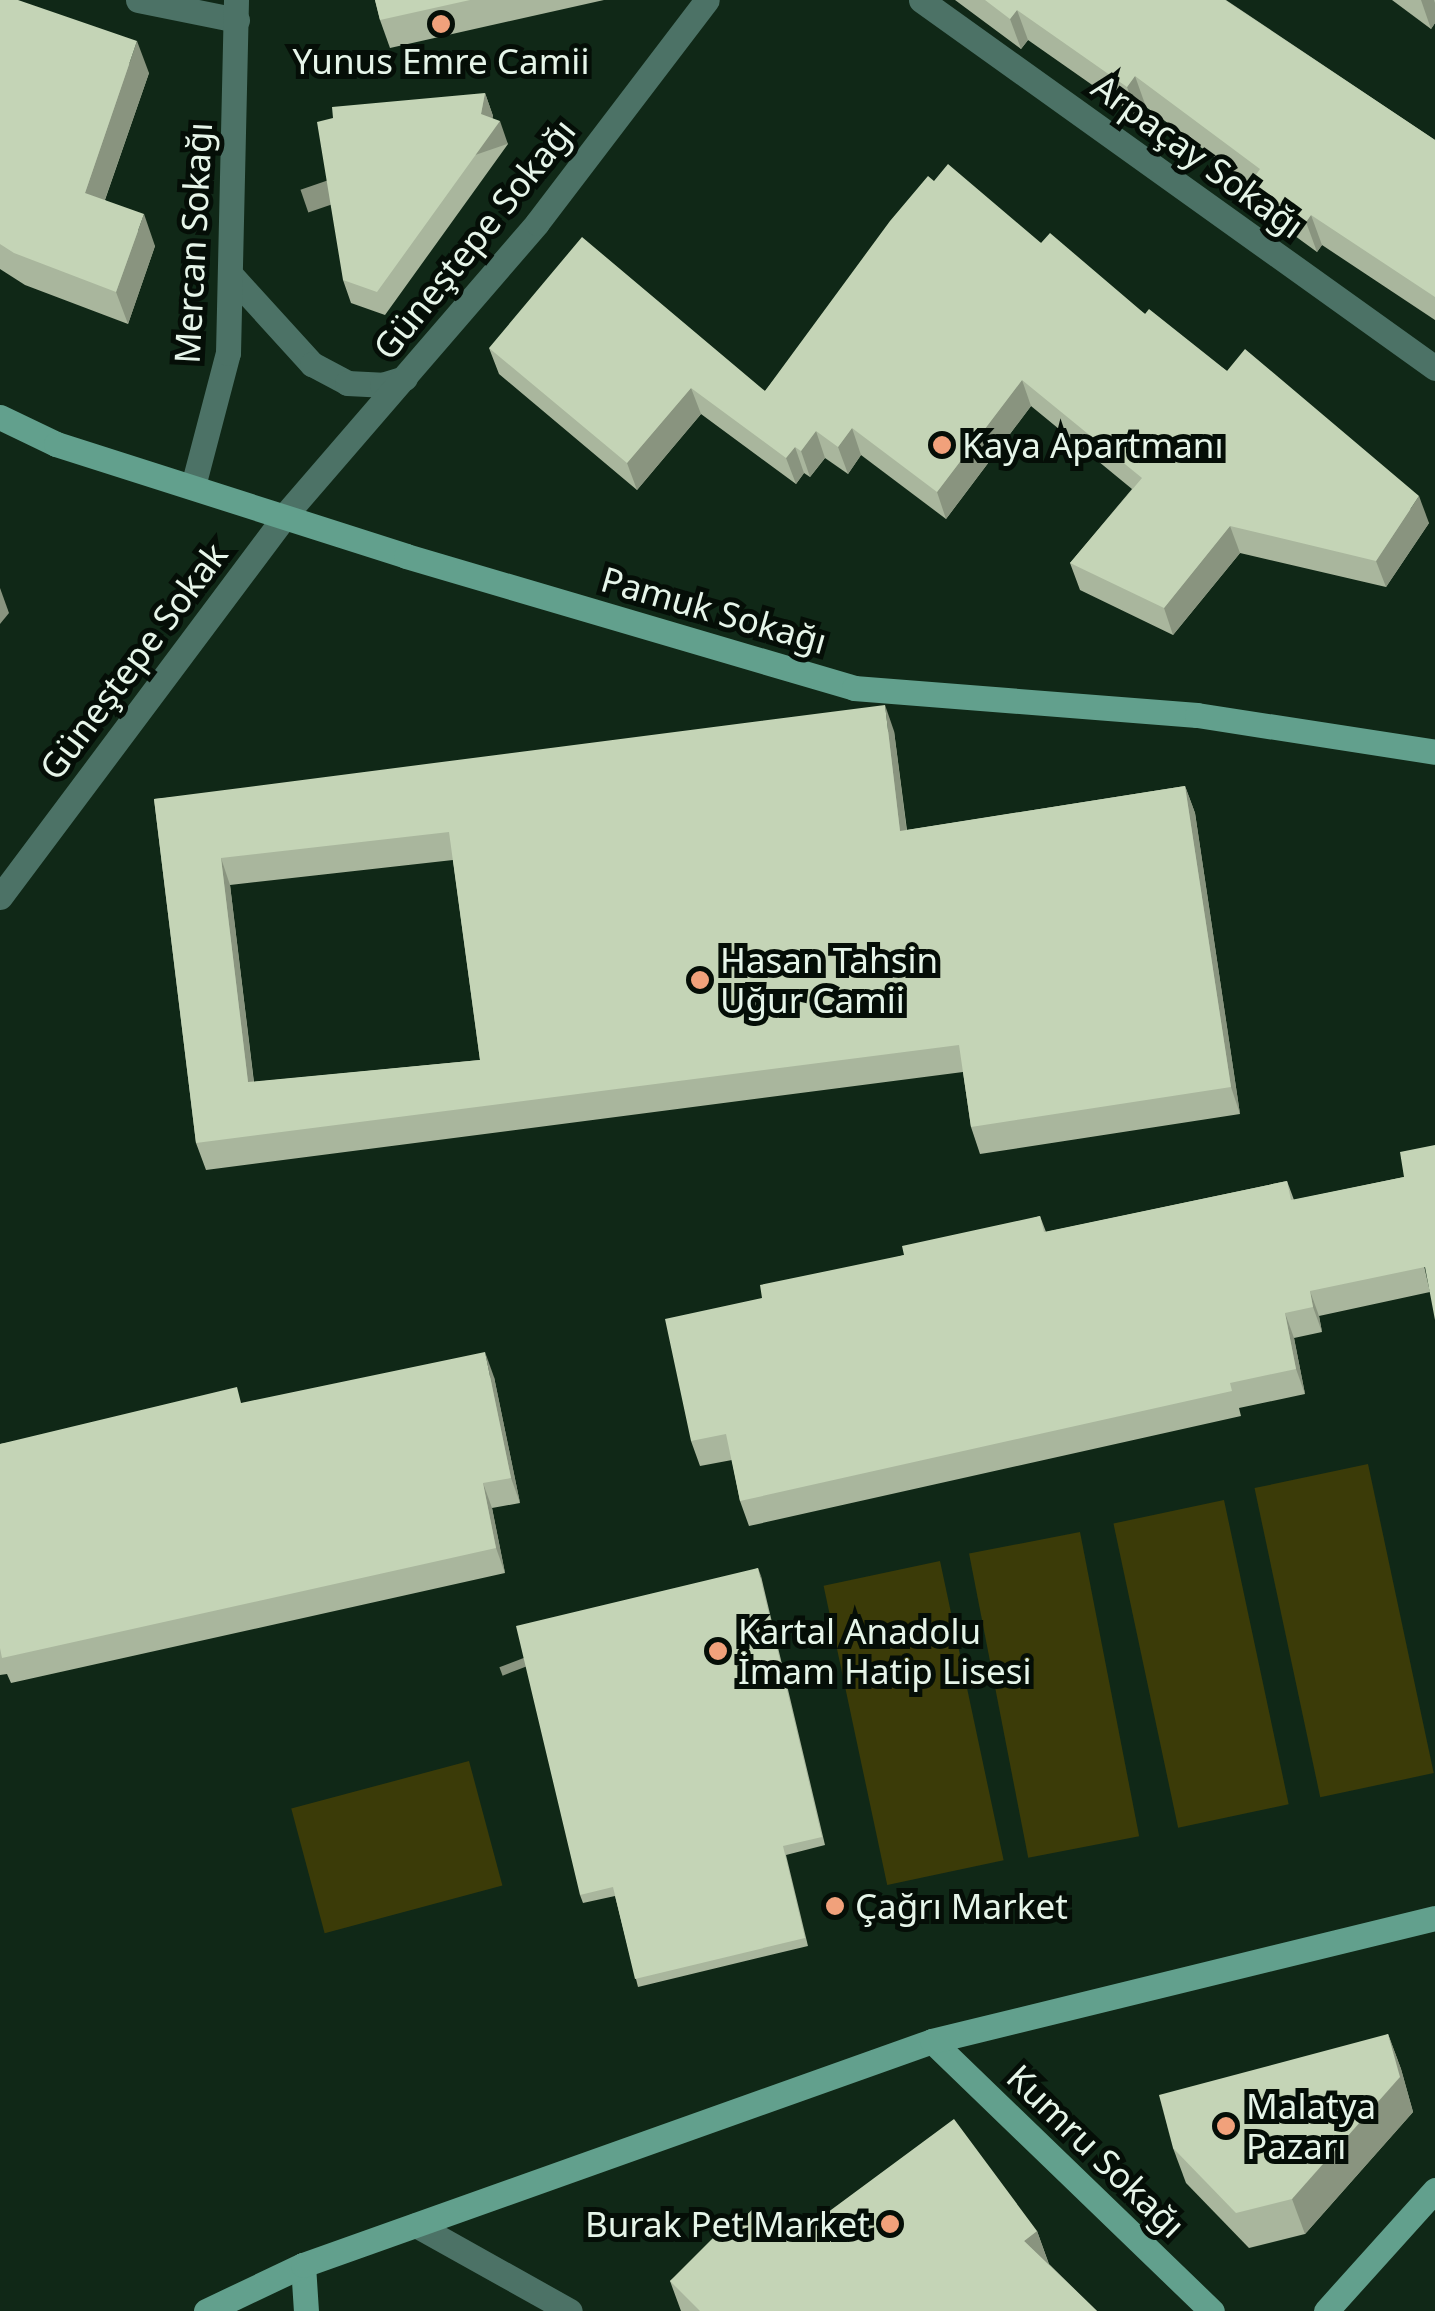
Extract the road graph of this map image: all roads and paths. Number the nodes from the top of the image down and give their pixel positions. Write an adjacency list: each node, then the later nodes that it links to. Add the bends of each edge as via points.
1 (138, 0): 4 (street)
2 (707, 0): 7 (street, Güneştepe Sokağı, via 538,224)
3 (921, 0): 6 (street, Arpaçay Sokağı)
4 (236, 10): 5 (street, Mercan Sokağı)
5 (230, 274): 7 (street, via 312,364 347,384 382,386); 9 (street, Mercan Sokağı, via 228,353)
6 (1435, 368)
7 (406, 378): 10 (street, Güneştepe Sokağı)
8 (0, 417): 9 (street, Pamuk Sokağı, via 56,444)
9 (194, 486): 10 (street, Pamuk Sokağı)
10 (286, 514): 11 (street, Pamuk Sokağı, via 406,556 854,688 1197,715); 12 (street, Güneştepe Sokak)
11 (1435, 752)
12 (0, 898)
13 (1435, 1918): 14 (street)
14 (932, 2041): 16 (street); 21 (street, Kumru Sokağı)
15 (1435, 2190): 22 (street)
16 (416, 2225): 17 (street); 20 (street)
17 (303, 2265): 18 (street); 19 (street)
18 (206, 2311)
19 (306, 2311)
20 (570, 2311)
21 (1212, 2311)
22 (1326, 2311)

